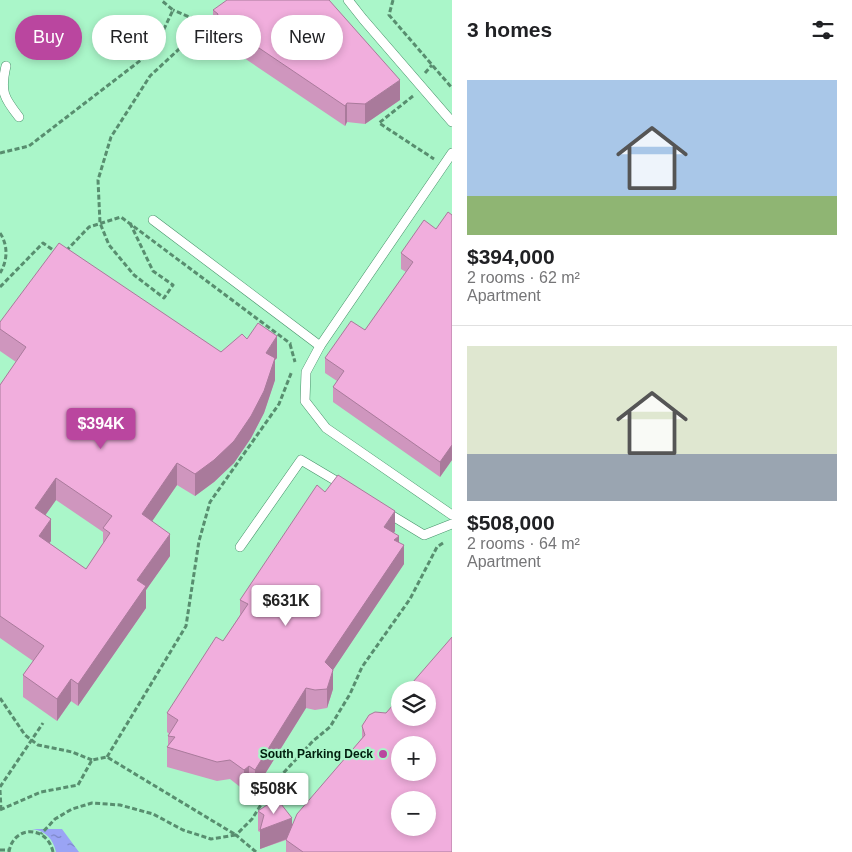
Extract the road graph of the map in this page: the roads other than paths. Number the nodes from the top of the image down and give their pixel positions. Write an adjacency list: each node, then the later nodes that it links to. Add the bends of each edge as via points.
1 (348, 0): 4 (lane)
2 (6, 66): 3 (lane, via 0,85 2,96)
3 (19, 117)
4 (452, 122)
5 (452, 153): 7 (lane)
6 (153, 220): 7 (lane)
7 (320, 346): 10 (lane, via 306,372 305,401 326,428)
8 (350, 490): 12 (lane, via 301,460)
9 (375, 505): 11 (lane, via 424,535)
10 (452, 515)
11 (452, 524)
12 (240, 547)

